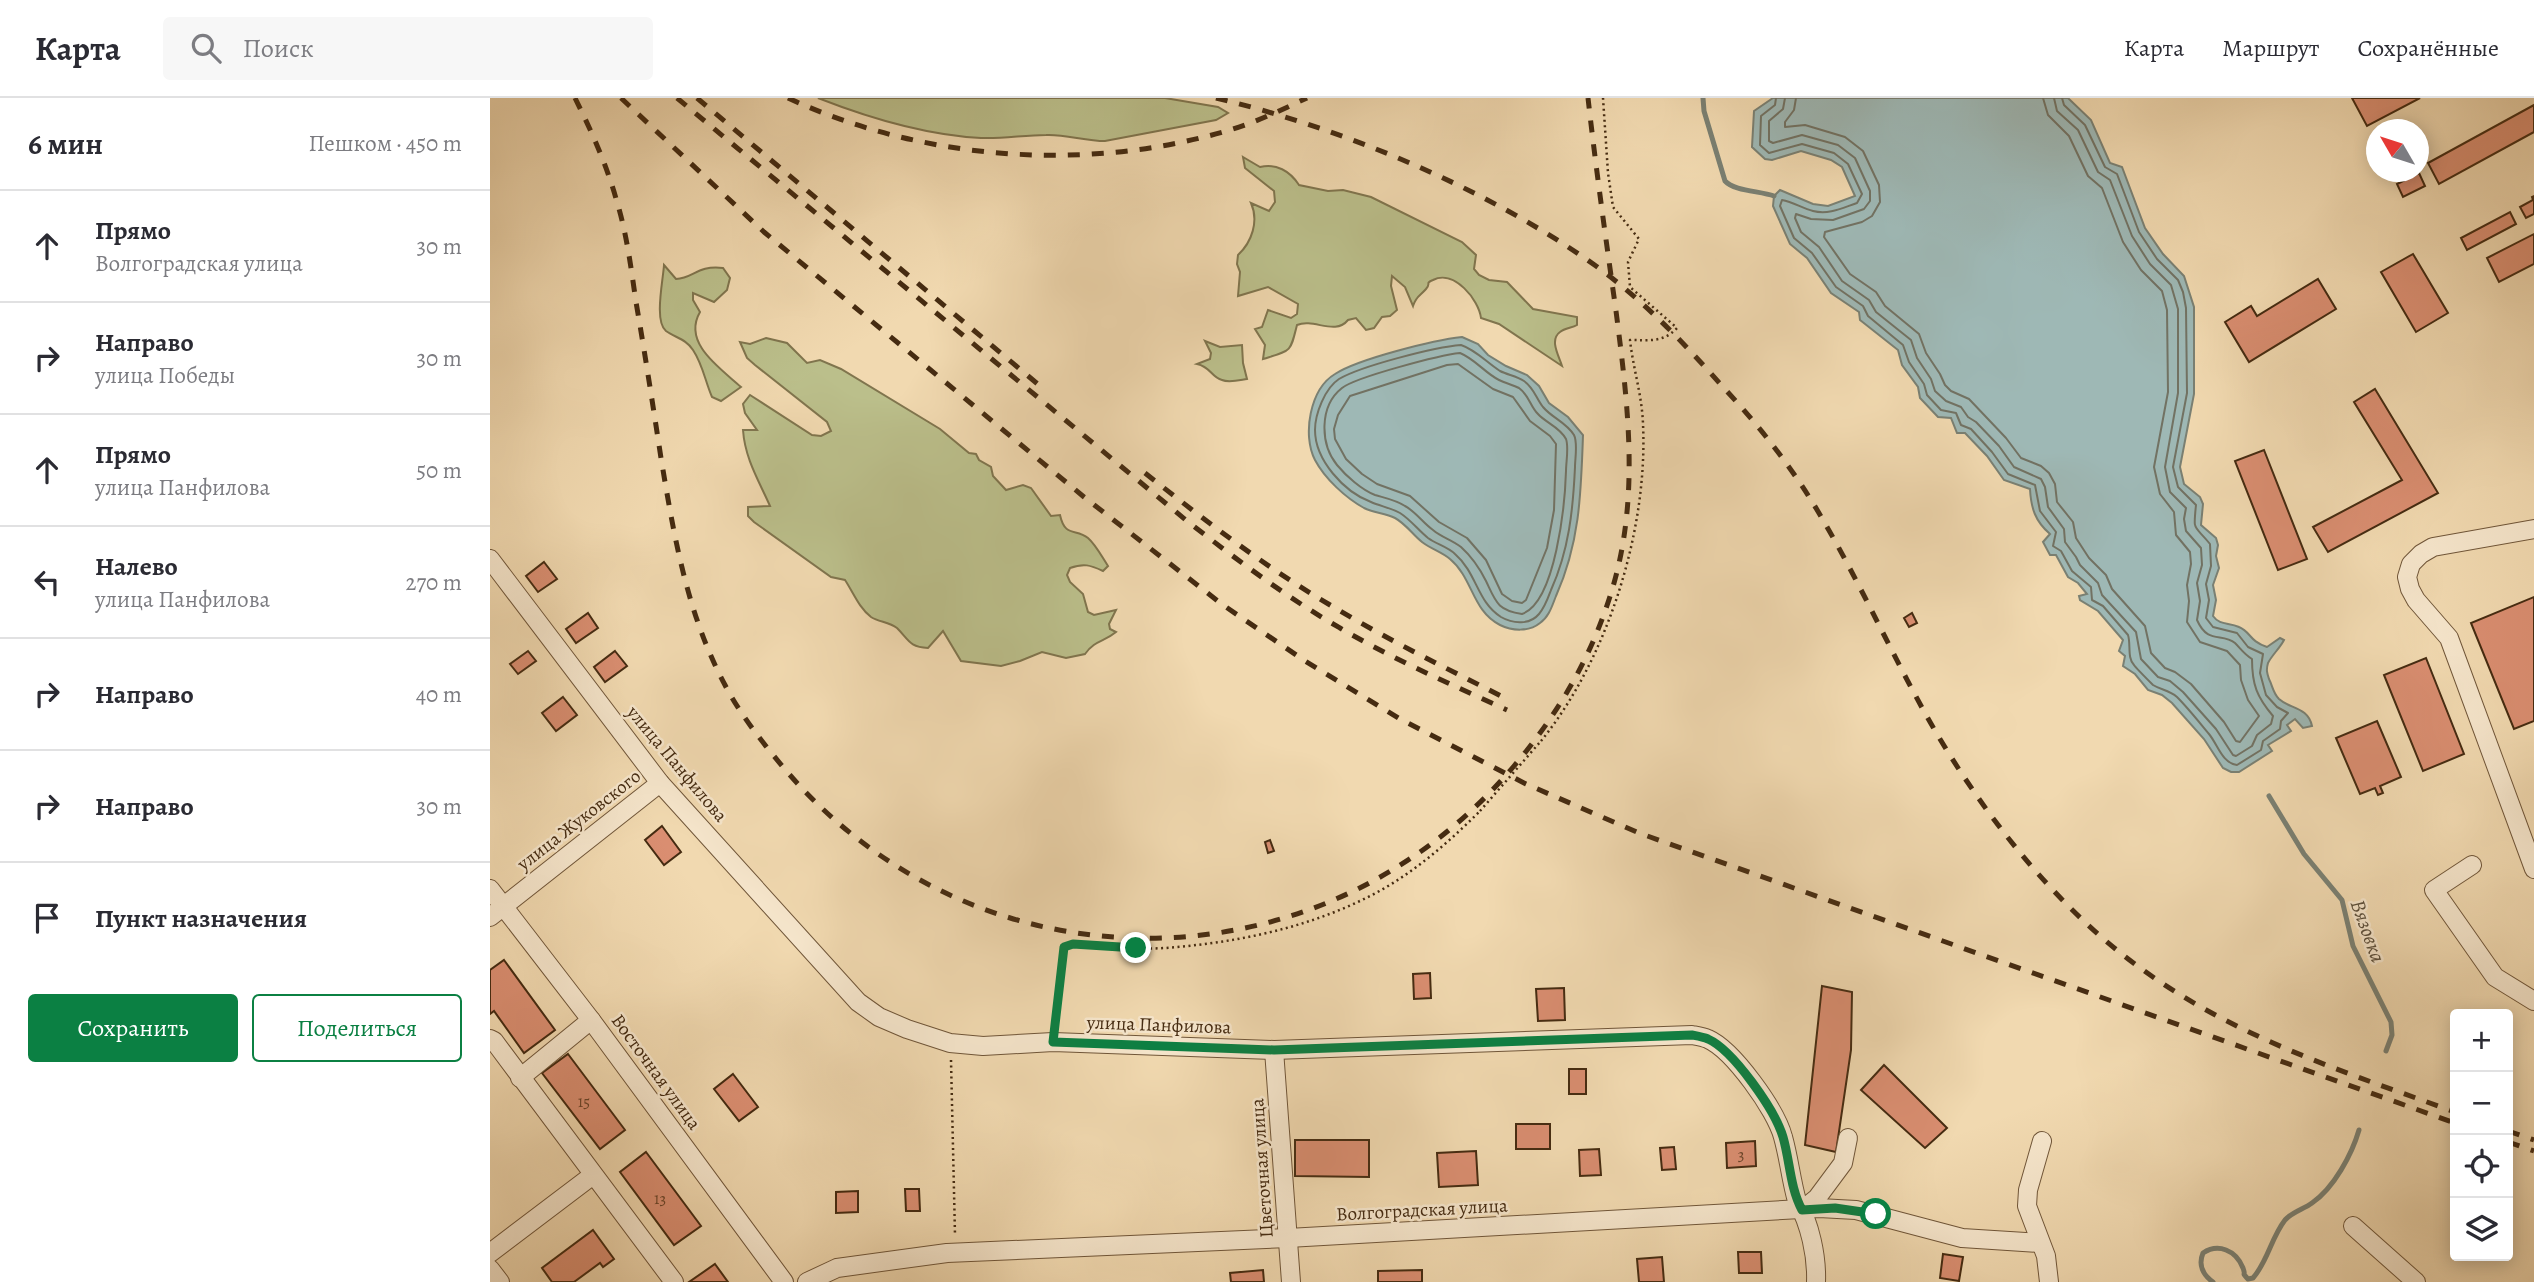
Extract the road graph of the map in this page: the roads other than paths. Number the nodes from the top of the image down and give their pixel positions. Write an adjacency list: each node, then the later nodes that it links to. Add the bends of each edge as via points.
1 (2534, 529): 5 (street, via 2433,547 2411,564 2407,577 2416,600 2449,638)
2 (490, 559): 3 (street, улица Панфилова)
3 (660, 783): 7 (street, улица Жуковского); 11 (street, улица Панфилова, via 858,1002 888,1021 950,1043)
4 (2472, 865): 8 (street, via 2434,890 2495,977)
5 (2534, 869)
6 (490, 890): 7 (street, Восточная улица)
7 (496, 912): 9 (street, Восточная улица)
8 (2534, 1000)
9 (592, 1020): 12 (street); 24 (street, Восточная улица)
10 (490, 1039): 12 (street)
11 (1274, 1050): 16 (street, улица Панфилова, via 1707,1038 1723,1048 1769,1104 1783,1137); 18 (street, Цветочная улица)
12 (520, 1077): 15 (street)
13 (1848, 1138): 16 (street, via 1843,1163)
14 (2042, 1141): 19 (street, via 2027,1206)
15 (593, 1175): 20 (street); 23 (street)
16 (1802, 1210): 18 (street, Волгоградская улица); 19 (street, Волгоградская улица, via 1856,1210 1962,1238); 27 (street, улица Панфилова, via 1817,1263)
17 (2353, 1226): 29 (street)
18 (1288, 1238): 25 (street, Волгоградская улица, via 956,1252 837,1268); 26 (street, Цветочная улица)
19 (2040, 1243): 28 (street)
20 (490, 1253)
21 (490, 1269): 22 (street)
22 (500, 1282)
23 (674, 1282)
24 (784, 1282)
25 (807, 1282)
26 (1291, 1282)
27 (1816, 1282)
28 (2049, 1282)
29 (2416, 1282)

